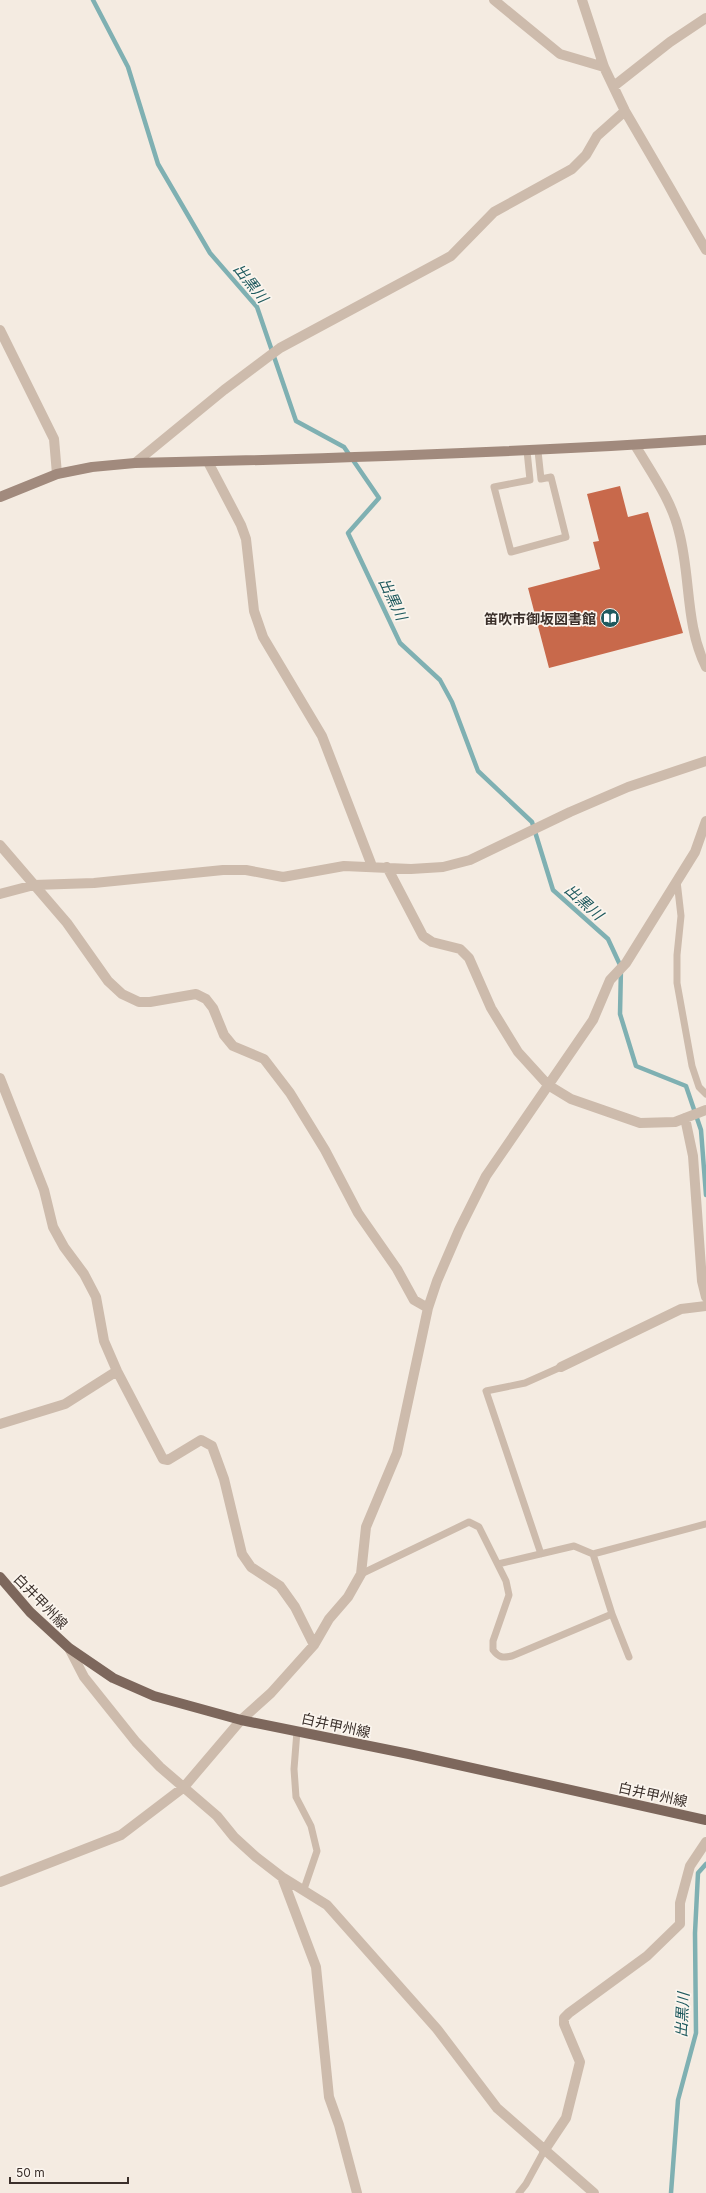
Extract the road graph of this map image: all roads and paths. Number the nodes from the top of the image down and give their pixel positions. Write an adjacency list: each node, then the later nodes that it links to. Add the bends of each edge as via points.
1 (494, 0): 4 (street, via 560,54)
2 (582, 0): 4 (street)
3 (706, 18): 5 (street, via 670,42)
4 (604, 68): 5 (street)
5 (614, 86): 6 (street)
6 (625, 110): 7 (street); 14 (street, via 597,136 586,155 572,169 494,212 450,256 280,348)
7 (706, 250)
8 (0, 330): 15 (street, via 54,439)
9 (706, 440): 10 (street)
10 (635, 445): 12 (street); 17 (street, via 674,515 680,533 695,634)
11 (527, 451): 12 (street); 12 (lane, via 530,480 494,487 511,552 566,537 551,477 541,479); 13 (street)
12 (538, 451)
13 (208, 462): 14 (street); 21 (street, via 246,539 254,611 263,637 322,736)
14 (135, 463): 15 (street, via 92,467)
15 (57, 474): 16 (street)
16 (0, 497)
17 (706, 667)
18 (706, 761): 22 (street, via 628,787 470,860 418,870)
19 (706, 821): 23 (street, via 695,852)
20 (0, 845): 24 (street)
21 (372, 866): 22 (street); 24 (street, via 344,866 282,877 254,871 223,870 94,883)
22 (387, 867): 27 (street, via 423,936 432,942 460,949 469,958 491,1008 518,1052)
23 (677, 881): 27 (street, via 626,964 611,979 593,1020); 28 (lane, via 681,916 676,955 677,983 692,1066 699,1087)
24 (34, 885): 25 (street); 33 (street, via 67,923 108,981 122,994 139,1002 196,994 206,998 224,1035 233,1046 264,1060 325,1150 358,1213 397,1269 414,1300)
25 (0, 894)
26 (0, 1078): 35 (street, via 44,1190 54,1227 96,1296 104,1341)
27 (548, 1085): 30 (street, via 571,1100 640,1123 675,1122); 33 (street, via 486,1176 459,1230)
28 (706, 1094)
29 (706, 1110): 30 (street)
30 (685, 1118): 31 (street, via 693,1156 702,1281)
31 (706, 1297)
32 (706, 1306): 34 (street, via 681,1309)
33 (428, 1308): 41 (street, via 397,1453 366,1527)
34 (561, 1367): 38 (lane, via 525,1383 486,1391)
35 (117, 1372): 36 (street, via 65,1404); 44 (street, via 163,1459 168,1460 201,1440 212,1446 224,1479 242,1554 251,1567 280,1586 295,1607)
36 (0, 1424)
37 (706, 1524): 39 (lane)
38 (541, 1554): 39 (lane, via 574,1546); 40 (lane)
39 (593, 1554): 43 (lane)
40 (498, 1564): 41 (lane, via 479,1527 470,1522); 43 (lane, via 509,1595 493,1641 493,1650 497,1656 512,1656)
41 (361, 1574): 44 (street)
42 (0, 1577): 45 (main road, 白井甲州線, via 30,1612)
43 (612, 1614): 46 (lane)
44 (314, 1646): 47 (street, via 271,1693)
45 (69, 1648): 47 (main road, 白井甲州線, via 113,1678 136,1689); 49 (street, via 84,1677 114,1717 160,1767)
46 (629, 1657)
47 (241, 1720): 48 (main road, 白井甲州線); 49 (street)
48 (297, 1731): 50 (main road, 白井甲州線); 54 (lane, via 294,1769 296,1797 311,1826 317,1850)
49 (184, 1787): 52 (street, via 217,1816 234,1837); 53 (street, via 121,1835)
50 (706, 1820)
51 (706, 1842): 55 (street, via 690,1866 680,1903 680,1924 647,1956 564,2018 564,2024 580,2062 566,2118)
52 (282, 1877): 54 (street); 56 (street, via 316,1967 329,2097)
53 (0, 1882)
54 (304, 1889): 55 (street, via 327,1905 346,1924 437,2028 497,2108)
55 (544, 2151): 57 (lane, via 526,2184); 58 (street)
56 (357, 2193)
57 (518, 2193)
58 (594, 2193)

